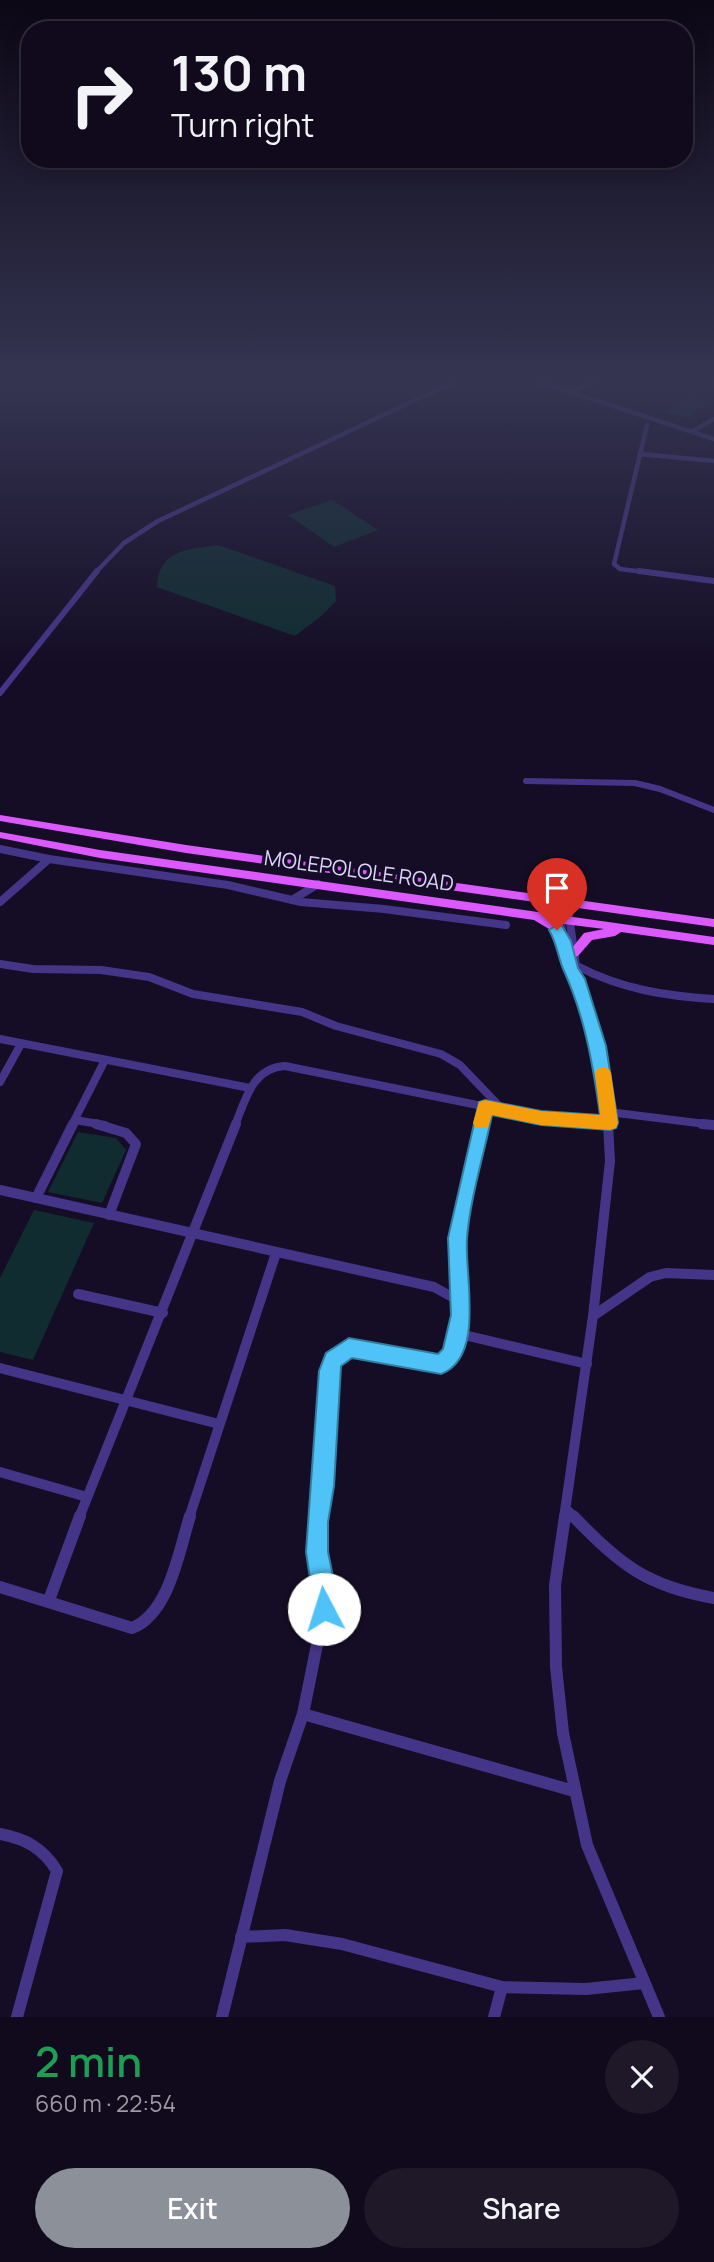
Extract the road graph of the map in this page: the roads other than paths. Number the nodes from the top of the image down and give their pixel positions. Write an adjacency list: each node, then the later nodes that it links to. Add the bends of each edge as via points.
1 (256, 475): 4 (street, via 158,521 124,543)
2 (635, 475): 3 (street, via 614,564 620,569)
3 (714, 581)
4 (0, 693)
5 (526, 782): 6 (street, via 635,783)
6 (714, 810)
7 (0, 818): 15 (main road, MOLEPOLOLE ROAD)
8 (0, 835): 11 (main road, MOLEPOLOLE ROAD)
9 (0, 849): 10 (street)
10 (49, 859): 13 (street); 14 (street)
11 (284, 879): 12 (main road, MOLEPOLOLE ROAD); 13 (street)
12 (318, 884): 13 (street); 16 (main road, MOLEPOLOLE ROAD)
13 (294, 898): 19 (street)
14 (0, 902)
15 (562, 902): 17 (street); 18 (main road, MOLEPOLOLE ROAD)
16 (527, 914): 17 (main road, MOLEPOLOLE ROAD); 21 (main road, via 548,923)
17 (563, 919): 20 (main road, MOLEPOLOLE ROAD); 21 (street); 23 (street)
18 (714, 923)
19 (506, 925)
20 (640, 931): 22 (main road, MOLEPOLOLE ROAD); 23 (main road, via 588,936)
21 (564, 941): 25 (street)
22 (714, 941)
23 (575, 960): 25 (street); 26 (street, via 611,983 633,990)
24 (0, 964): 33 (street, via 149,977 193,994 302,1012 449,1058)
25 (578, 979): 34 (street, via 598,1046)
26 (714, 999)
27 (0, 1039): 28 (street)
28 (22, 1044): 29 (street); 30 (street)
29 (105, 1060): 31 (street); 35 (street)
30 (0, 1082)
31 (250, 1088): 32 (street, via 271,1066 285,1066); 40 (street)
32 (485, 1107): 33 (street); 44 (street, via 457,1238)
33 (504, 1111): 34 (street, via 541,1118)
34 (609, 1117): 36 (street); 46 (street, via 609,1182)
35 (75, 1120): 38 (street); 39 (street, via 124,1131 136,1144)
36 (714, 1125)
37 (0, 1190): 38 (street)
38 (36, 1198): 39 (street)
39 (109, 1215): 40 (street)
40 (193, 1234): 41 (street); 45 (street)
41 (276, 1253): 44 (street, via 433,1287); 51 (street)
42 (714, 1275): 46 (street, via 650,1277)
43 (78, 1294): 45 (street)
44 (461, 1302): 47 (street)
45 (163, 1313): 50 (street)
46 (593, 1316): 48 (street)
47 (456, 1333): 48 (street); 58 (street, via 452,1354 441,1364 349,1348 333,1360 317,1522 324,1609)
48 (587, 1364): 54 (street)
49 (0, 1367): 50 (street)
50 (128, 1399): 51 (street); 53 (street)
51 (219, 1424): 57 (street, via 155,1615 132,1628)
52 (0, 1472): 53 (street)
53 (87, 1497): 57 (street)
54 (566, 1509): 56 (street, via 636,1575 688,1595); 59 (street, via 555,1585 556,1667)
55 (0, 1587): 57 (street)
56 (714, 1598)
57 (49, 1600)
58 (303, 1714): 59 (street); 61 (street, via 280,1780)
59 (574, 1791): 62 (street, via 587,1845)
60 (0, 1834): 64 (street, via 24,1838 39,1847 57,1871)
61 (241, 1937): 63 (street, via 285,1935 342,1944); 65 (street)
62 (644, 1983): 63 (street, via 586,1989); 67 (street)
63 (502, 1987): 66 (street)
64 (17, 2017)
65 (222, 2017)
66 (494, 2017)
67 (659, 2017)

